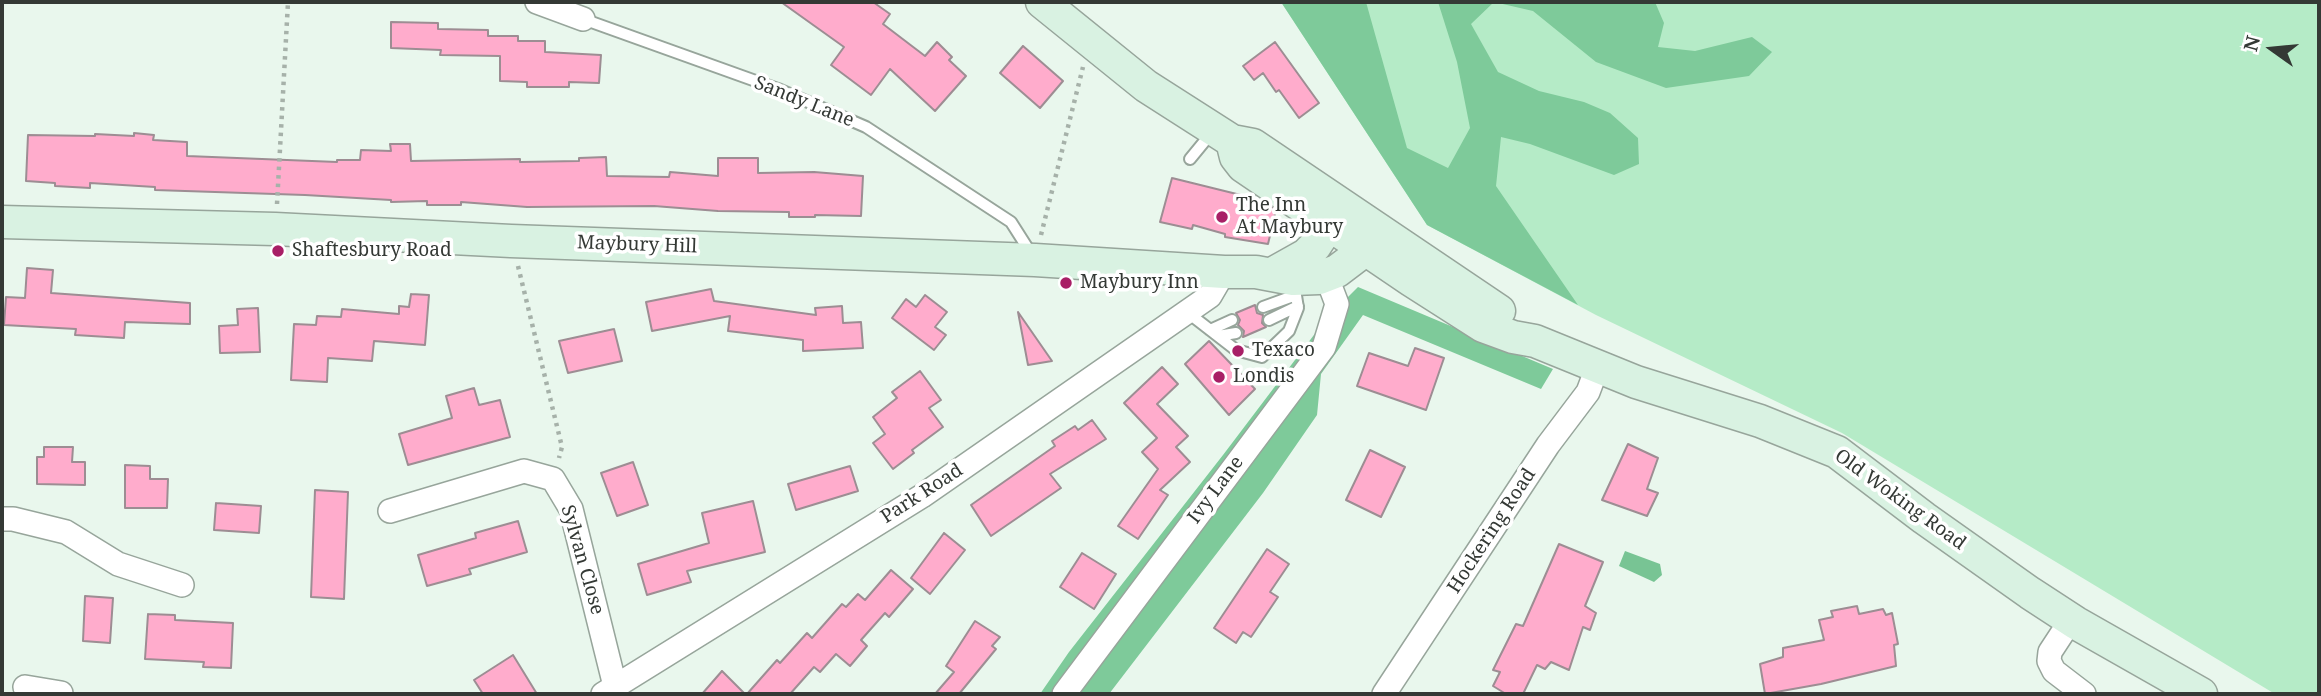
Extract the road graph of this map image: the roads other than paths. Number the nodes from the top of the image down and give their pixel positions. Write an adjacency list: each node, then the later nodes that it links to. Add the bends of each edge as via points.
1 (537, 2): 3 (street, Sandy Lane)
2 (1042, 2): 4 (street, Old Woking Road, via 1146,86)
3 (583, 19): 9 (lane, Sandy Lane, via 778,89 866,127 1011,222)
4 (1223, 135): 5 (lane); 6 (street, Old Woking Road, via 1253,145)
5 (1190, 159)
6 (1335, 215): 8 (street, Old Woking Road); 12 (street)
7 (2, 222): 9 (street, Maybury Hill)
8 (1373, 240): 11 (street, Maybury Hill, via 1352,262); 19 (street, Old Woking Road, via 1483,326 1535,341)
9 (1035, 260): 10 (street, Maybury Hill)
10 (1224, 272): 12 (street, Maybury Hill); 14 (street, Park Road, via 1210,296)
11 (1326, 275): 12 (street, Maybury Hill); 25 (street, Ivy Lane, via 1338,304 1324,347)
12 (1290, 284): 13 (lane); 16 (lane); 17 (lane, via 1289,331 1262,356 1236,350)
13 (1263, 307)
14 (1187, 312): 17 (lane); 24 (street, Park Road, via 922,496)
15 (1232, 320): 17 (lane)
16 (1269, 320)
17 (1214, 333): 18 (lane)
18 (1236, 333)
19 (1597, 368): 23 (street, Old Woking Road, via 1760,421 1837,452); 26 (street, Hockering Road, via 1588,392)
20 (390, 511): 24 (street, Sylvan Close, via 524,471 553,479 572,509)
21 (2, 519): 22 (street, via 66,532 118,564)
22 (183, 585)
23 (2071, 620): 27 (street, via 2049,661 2053,671); 28 (street, Old Woking Road)
24 (609, 690)
25 (1064, 694)
26 (1384, 694)
27 (2084, 694)
28 (2201, 694)

